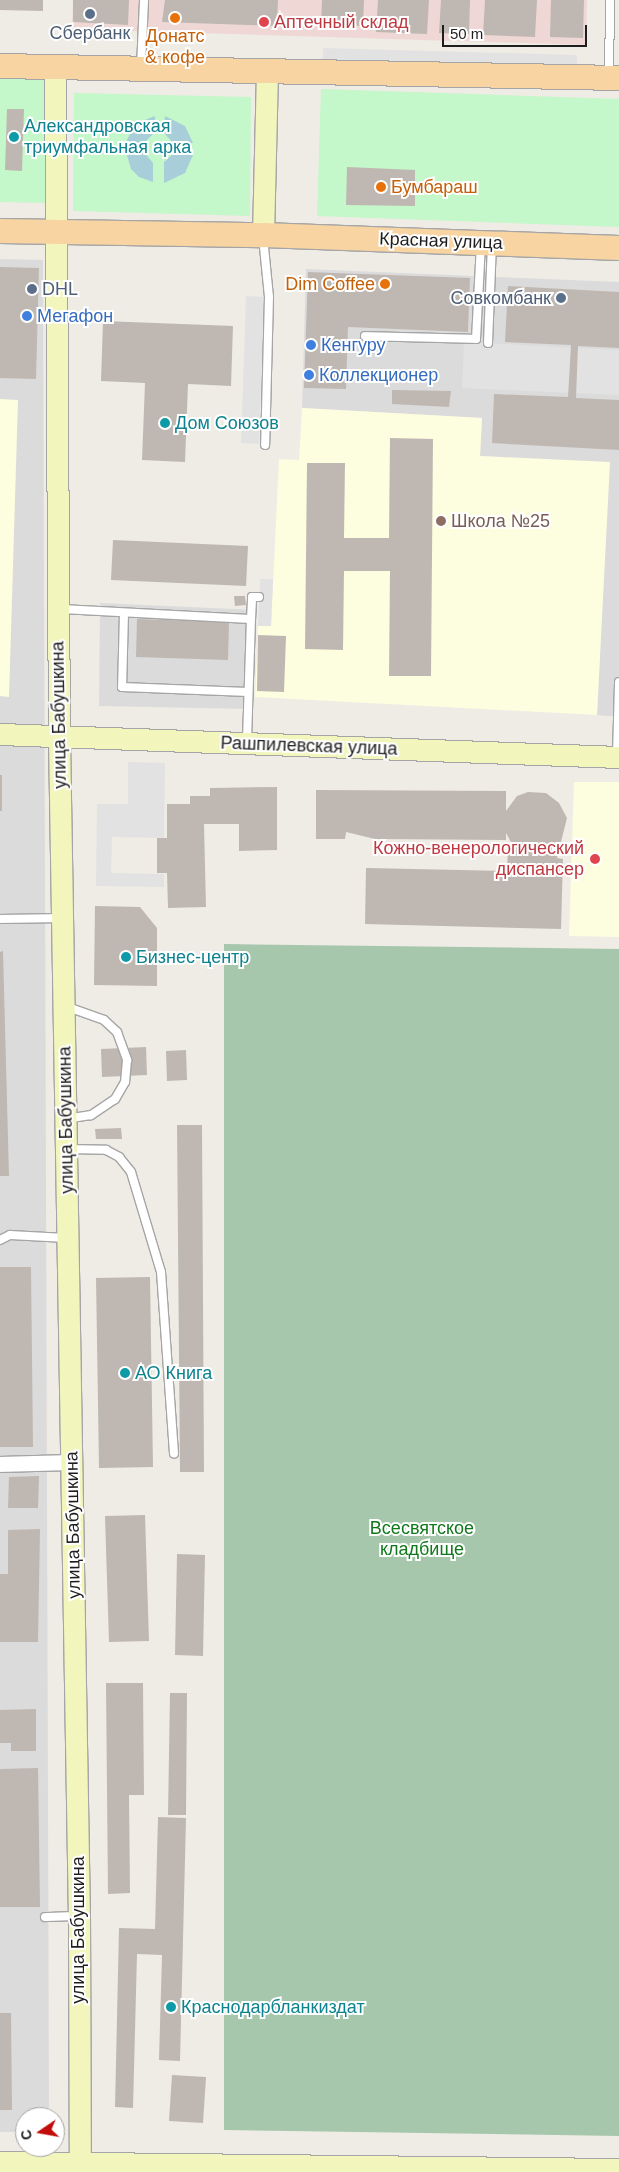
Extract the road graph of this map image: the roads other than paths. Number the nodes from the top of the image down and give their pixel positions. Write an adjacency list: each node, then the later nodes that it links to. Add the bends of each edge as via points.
1 (144, 0): 5 (lane)
2 (610, 0): 7 (lane)
3 (0, 66): 4 (main road)
4 (55, 68): 5 (main road); 9 (main road, улица Бабушкина)
5 (141, 69): 6 (main road)
6 (267, 72): 7 (main road); 10 (main road)
7 (614, 78)
8 (0, 231): 9 (main road, Красная улица)
9 (58, 231): 10 (main road, Красная улица); 17 (main road, улица Бабушкина)
10 (263, 235): 11 (main road, Красная улица); 15 (lane, via 269,297)
11 (487, 243): 12 (main road, Красная улица); 13 (lane, via 476,339); 14 (lane)
12 (619, 248)
13 (365, 336)
14 (488, 343)
15 (265, 445)
16 (259, 597): 19 (lane, via 252,597)
17 (58, 609): 18 (lane, via 86,608); 23 (main road, улица Бабушкина)
18 (124, 613): 19 (lane); 21 (lane, via 122,687)
19 (251, 619): 21 (lane)
20 (619, 682): 25 (lane)
21 (248, 692): 24 (lane)
22 (0, 734): 23 (main road, Рашпилевская улица)
23 (58, 738): 24 (main road, Рашпилевская улица); 26 (main road, улица Бабушкина)
24 (247, 744): 25 (main road, Рашпилевская улица)
25 (618, 757)
26 (63, 918): 27 (lane); 28 (main road, улица Бабушкина)
27 (0, 919)
28 (65, 1006): 29 (main road, улица Бабушкина); 29 (lane, via 104,1020 117,1032 127,1060 125,1082 115,1099 91,1115)
29 (66, 1119): 30 (main road, улица Бабушкина)
30 (67, 1150): 31 (main road, улица Бабушкина); 33 (lane, via 106,1150 119,1157 131,1172 161,1272)
31 (68, 1238): 32 (lane, via 10,1235); 34 (main road, улица Бабушкина)
32 (0, 1240)
33 (174, 1454)
34 (72, 1462): 35 (street); 36 (main road, улица Бабушкина)
35 (0, 1464)
36 (79, 1916): 37 (lane); 39 (main road, улица Бабушкина)
37 (45, 1917)
38 (0, 2162): 39 (main road)
39 (80, 2166): 40 (main road)
40 (618, 2170)

